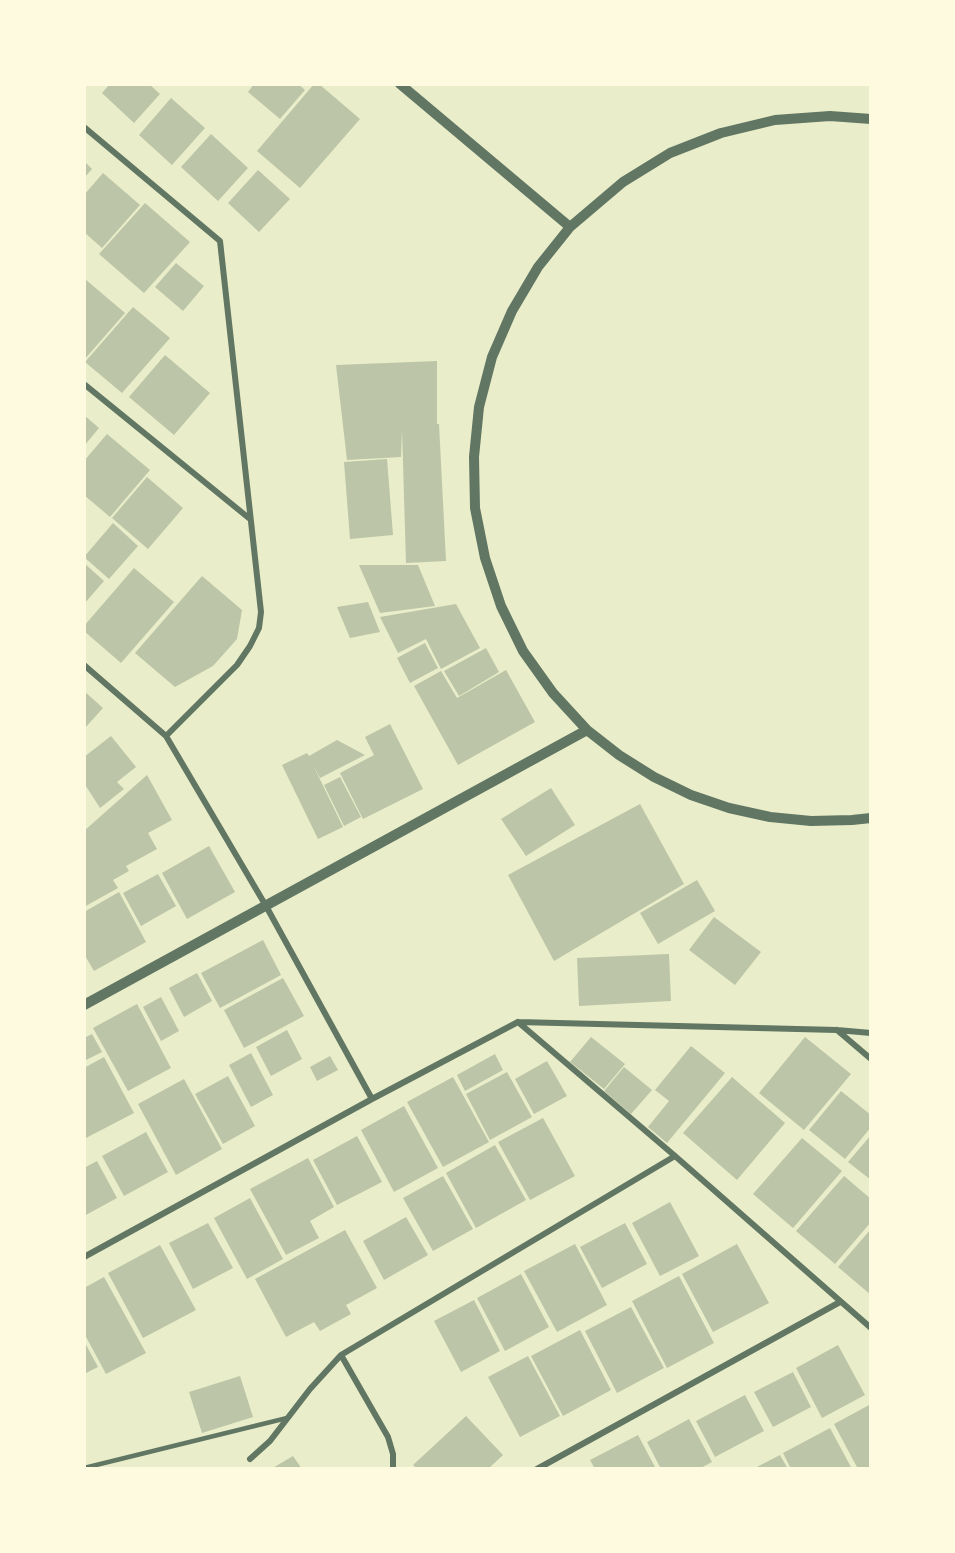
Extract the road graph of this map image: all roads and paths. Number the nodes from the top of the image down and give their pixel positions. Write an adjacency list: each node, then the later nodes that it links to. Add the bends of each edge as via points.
1 (400, 84): 4 (street)
2 (871, 119): 4 (street, via 830,116 775,120 721,133 670,153 623,182)
3 (84, 127): 6 (street, via 220,241)
4 (570, 227): 8 (street, via 538,267 512,310 492,357 479,406 475,508 501,606 523,651 553,693)
5 (84, 384): 6 (street)
6 (250, 519): 9 (street, via 261,612 259,628 237,665)
7 (84, 665): 9 (street)
8 (588, 730): 10 (street, via 654,777 729,808 811,821); 11 (street)
9 (166, 736): 11 (street)
10 (871, 818)
11 (266, 906): 12 (street); 17 (street)
12 (84, 1005)
13 (518, 1022): 14 (street); 17 (street); 18 (street)
14 (837, 1030): 15 (street); 16 (street)
15 (871, 1033)
16 (871, 1059)
17 (372, 1099): 19 (street)
18 (675, 1156): 20 (street); 22 (street)
19 (84, 1257)
20 (840, 1302): 21 (street); 27 (street)
21 (871, 1328)
22 (341, 1355): 23 (street); 26 (street, via 388,1437)
23 (287, 1418): 24 (street); 25 (lane)
24 (250, 1459)
25 (84, 1468)
26 (393, 1469)
27 (537, 1469)

